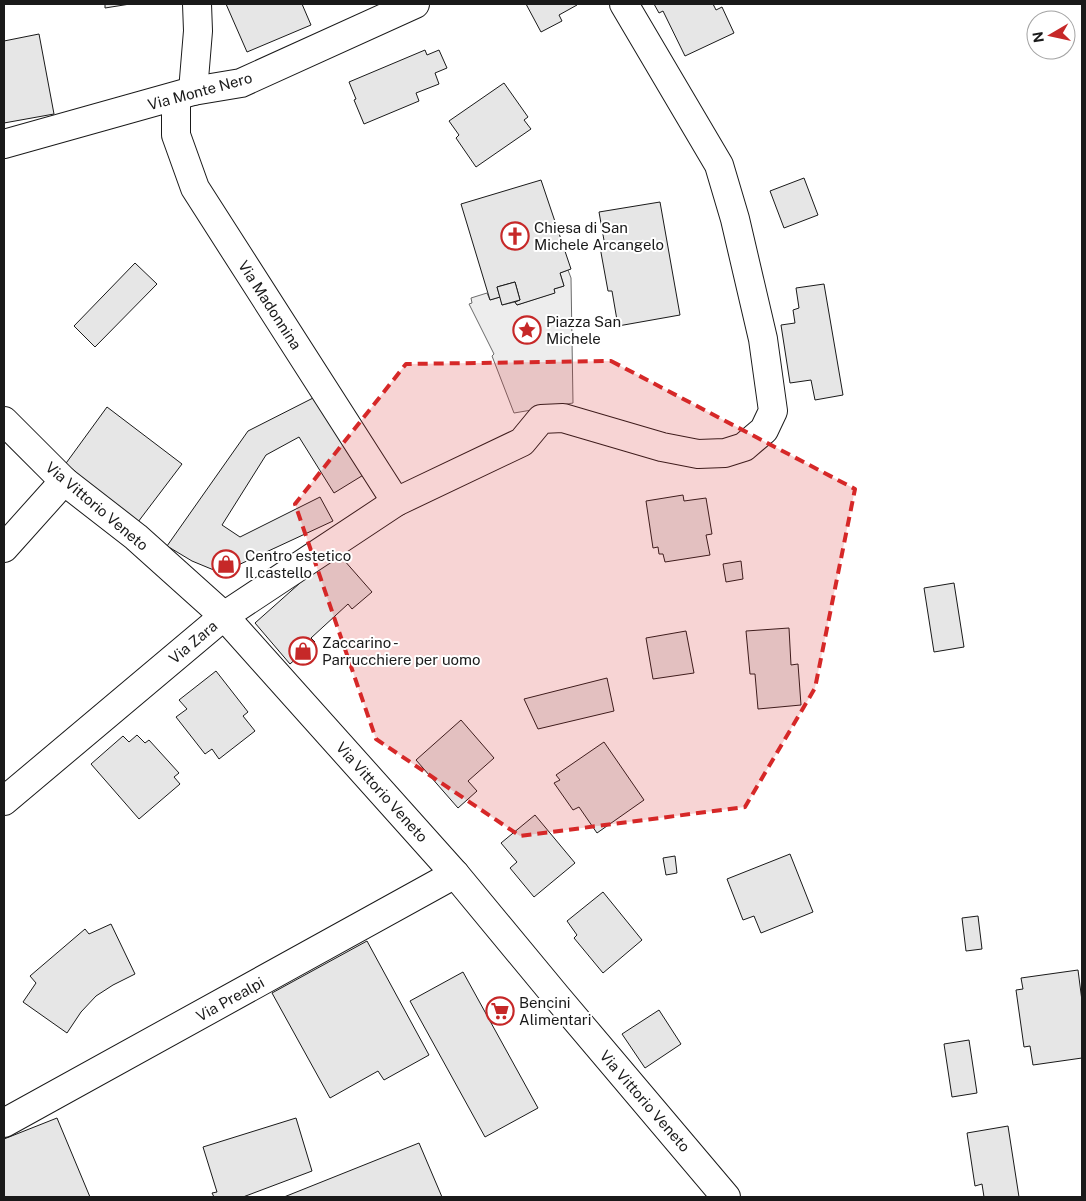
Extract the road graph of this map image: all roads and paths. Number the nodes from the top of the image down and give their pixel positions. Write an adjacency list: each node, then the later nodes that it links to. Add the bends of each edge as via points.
1 (197, 4): 4 (street, Via Madonnina, via 198,31)
2 (415, 4): 4 (street, Via Monte Nero, via 241,83)
3 (624, 4): 8 (street, Via Zara, via 719,165 763,339 773,411 764,430 744,448 725,454 698,454 662,447 563,418 541,419 522,442)
4 (185, 94): 5 (street, Via Monte Nero); 8 (street, Via Madonnina, via 176,135 195,188)
5 (4, 144)
6 (4, 421): 7 (street, Via Vittorio Veneto)
7 (64, 480): 9 (street); 10 (street, Via Vittorio Veneto, via 136,537)
8 (396, 502): 10 (street, Via Zara)
9 (4, 548)
10 (224, 616): 11 (street, Via Zara); 12 (street, Via Vittorio Veneto)
11 (4, 801)
12 (455, 874): 13 (street, Via Prealpi); 14 (street, Via Vittorio Veneto)
13 (4, 1124)
14 (726, 1197)

